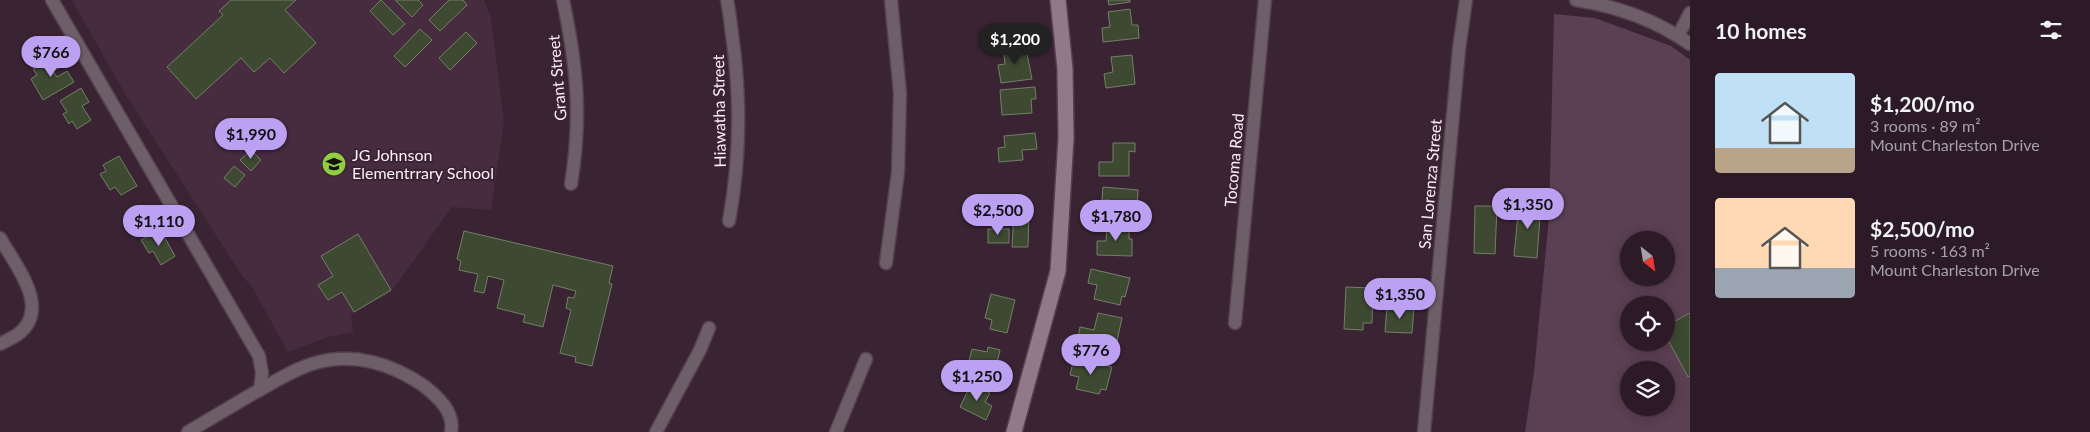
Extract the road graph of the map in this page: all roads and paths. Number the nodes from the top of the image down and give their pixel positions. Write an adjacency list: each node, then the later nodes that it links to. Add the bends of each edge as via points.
1 (52, 0): 20 (street, via 259,356 262,372)
2 (563, 0): 12 (street, Grant Street, via 578,106)
3 (727, 0): 13 (street, Hiawatha Street, via 736,68 739,132)
4 (891, 0): 15 (street, via 900,92 898,172)
5 (1058, 0): 25 (street, via 1065,69 1066,138 1058,271)
6 (1265, 0): 16 (street, Tocoma Road)
7 (1466, 0): 26 (street, San Lorenza Street)
8 (1576, 0): 10 (street, via 1618,9)
9 (1690, 13): 10 (street)
10 (1678, 36): 11 (street)
11 (1690, 44)
12 (571, 184)
13 (730, 221)
14 (0, 238): 18 (street, via 33,302 29,321 19,334)
15 (886, 263)
16 (1235, 323)
17 (709, 328): 23 (street)
18 (0, 344)
19 (866, 359): 24 (street)
20 (260, 390): 21 (street); 22 (street, via 316,362 366,360 390,366 438,397 450,415)
21 (188, 432)
22 (451, 432)
23 (656, 432)
24 (836, 432)
25 (1014, 432)
26 (1424, 432)

